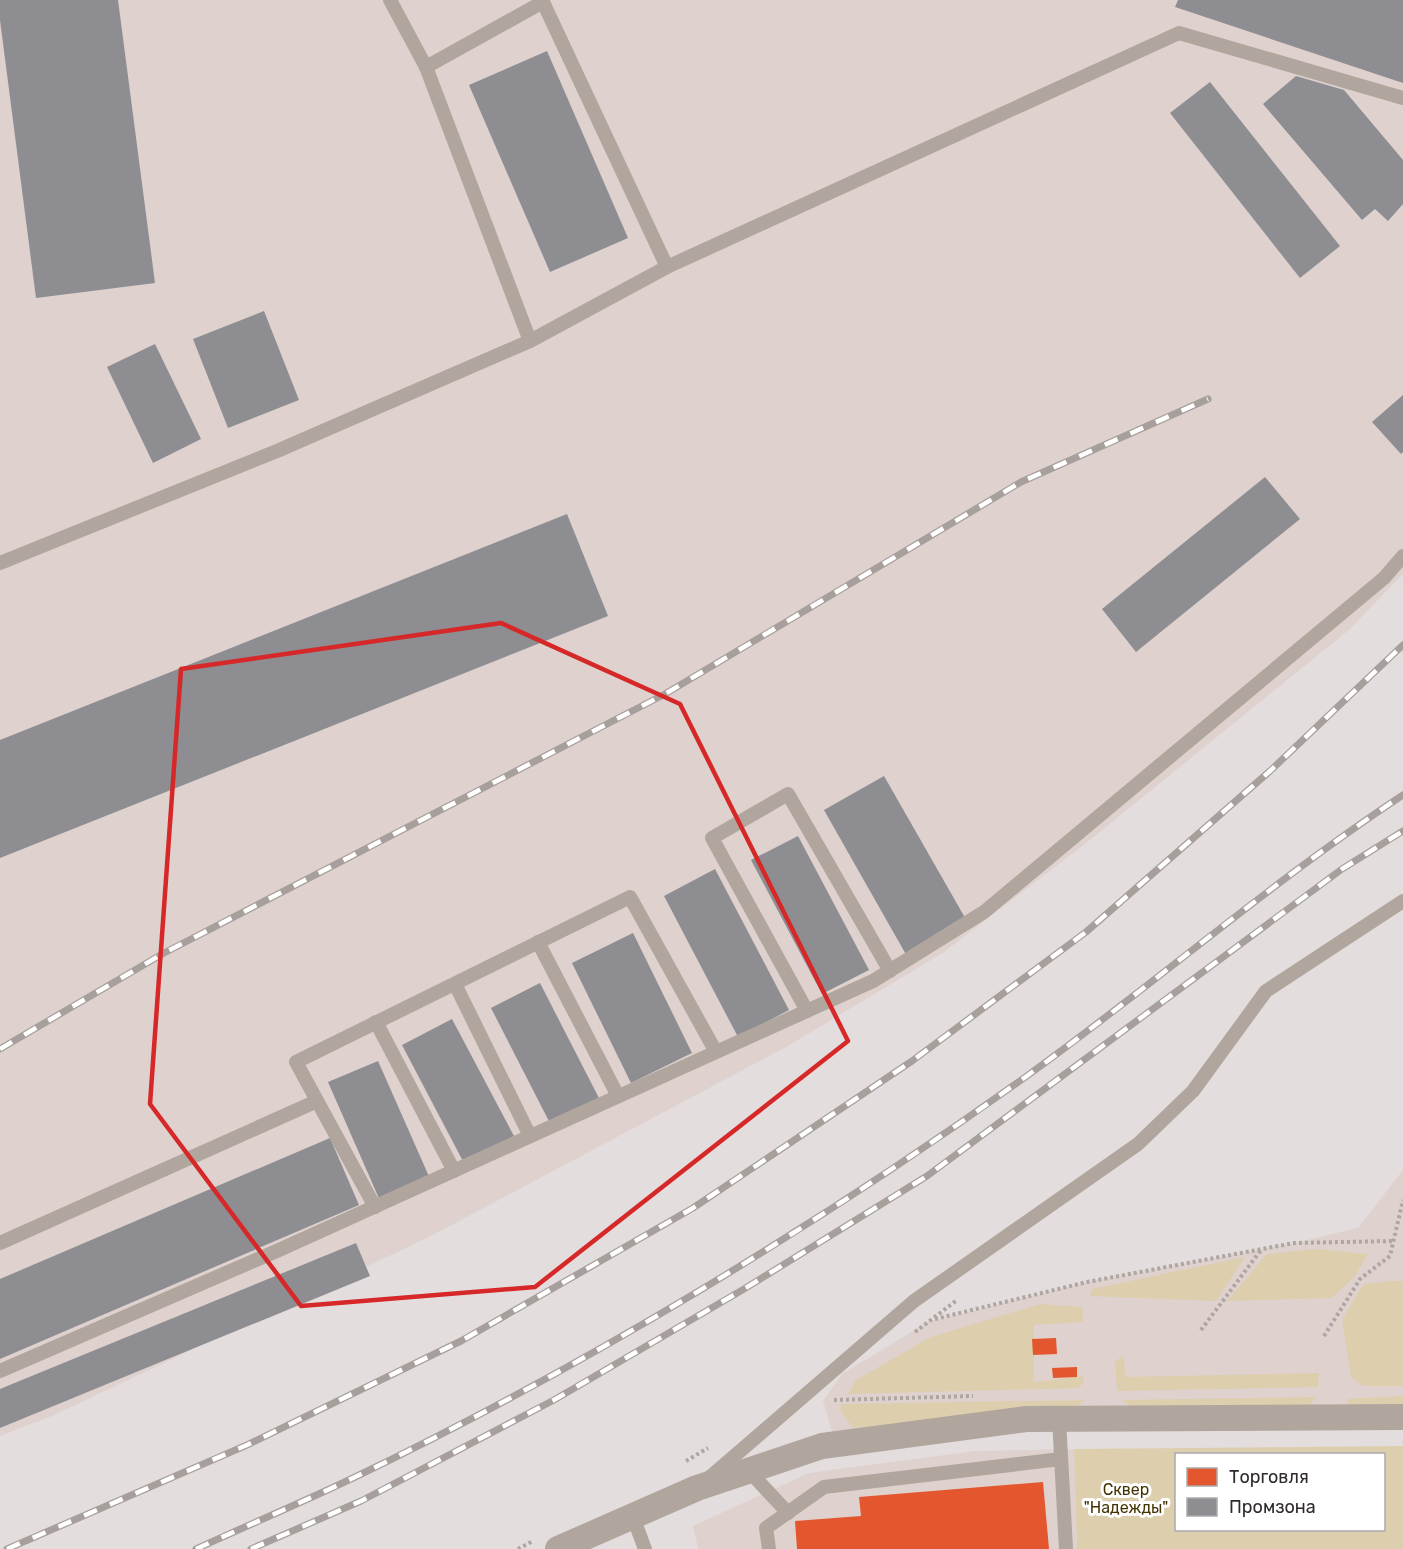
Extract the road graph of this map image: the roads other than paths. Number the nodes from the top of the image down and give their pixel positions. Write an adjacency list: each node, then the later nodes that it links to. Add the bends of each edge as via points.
1 (390, 0): 2 (lane)
2 (426, 67): 4 (lane, via 543,2); 5 (lane)
3 (1403, 98): 4 (lane, via 1179,33)
4 (667, 267): 5 (lane)
5 (530, 341): 7 (lane, via 277,451)
6 (1403, 556): 10 (lane, via 1384,578 993,905)
7 (0, 563)
8 (1403, 902): 26 (lane, via 1266,991 1193,1091 1138,1144 914,1301)
9 (538, 942): 11 (lane); 14 (lane, via 630,897); 15 (lane)
10 (890, 971): 12 (lane); 12 (lane, via 788,794 712,838)
11 (455, 984): 13 (lane); 17 (lane)
12 (807, 1011): 14 (lane)
13 (376, 1022): 16 (lane, via 296,1062); 18 (lane)
14 (716, 1052): 15 (lane)
15 (618, 1096): 17 (lane)
16 (317, 1101): 19 (lane); 20 (lane)
17 (530, 1136): 18 (lane)
18 (454, 1171): 19 (lane)
19 (375, 1207): 21 (lane)
20 (0, 1243)
21 (0, 1371)
22 (1403, 1417): 23 (street)
23 (1059, 1419): 24 (lane); 25 (street, via 1026,1419 822,1446)
24 (1061, 1459): 27 (lane, via 824,1487); 32 (lane)
25 (749, 1471): 26 (street); 27 (lane)
26 (697, 1488): 28 (street)
27 (788, 1513): 31 (lane, via 766,1528)
28 (633, 1517): 29 (street); 30 (lane)
29 (558, 1549)
30 (645, 1549)
31 (769, 1549)
32 (1066, 1549)

